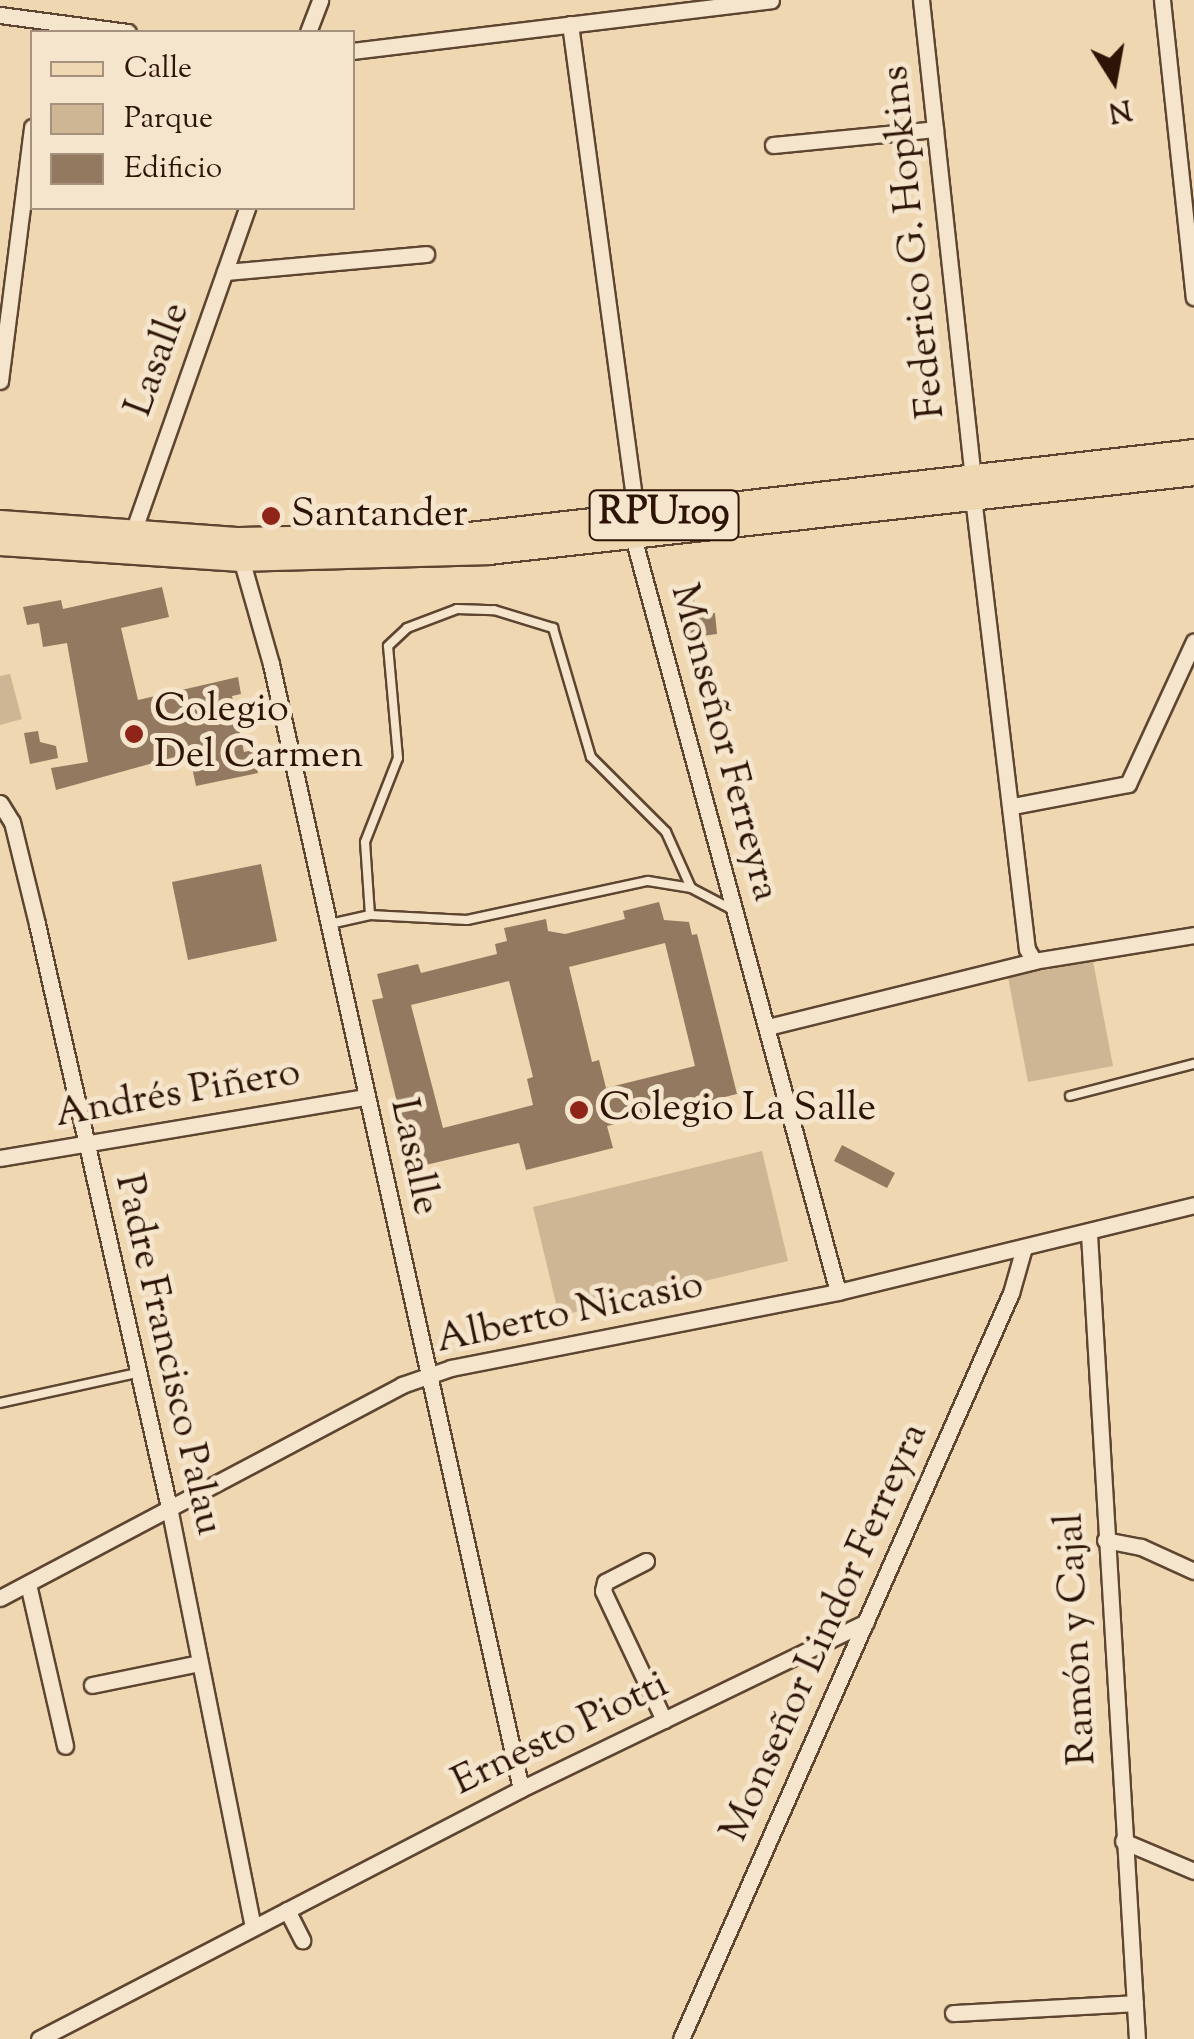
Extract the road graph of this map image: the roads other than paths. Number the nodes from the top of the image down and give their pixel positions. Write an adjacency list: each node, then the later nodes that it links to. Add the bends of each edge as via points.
1 (320, 0): 9 (street)
2 (771, 0): 6 (street)
3 (921, 0): 11 (street, Federico G. Hopkins)
4 (1162, 0): 18 (street)
5 (0, 15): 7 (street)
6 (570, 24): 10 (street); 24 (street, Monseñor Ferreyra)
7 (46, 27): 8 (street)
8 (95, 30)
9 (309, 30)
10 (355, 51)
11 (935, 129): 13 (street); 22 (street, Federico G. Hopkins)
12 (30, 137): 16 (street)
13 (773, 144)
14 (247, 210): 17 (street, Lasalle)
15 (426, 254): 17 (street)
16 (7, 262): 19 (street)
17 (225, 272): 25 (street, Lasalle)
18 (1194, 297)
19 (0, 382)
20 (1194, 452): 22 (main road, RPU109)
21 (1194, 472): 22 (main road, RPU109)
22 (973, 487): 24 (main road, RPU109); 30 (street, Federico G. Hopkins)
23 (0, 524): 25 (main road, RPU109)
24 (635, 528): 27 (main road, RPU109, via 448,554); 32 (street, Monseñor Ferreyra)
25 (132, 535): 27 (main road, RPU109)
26 (0, 542): 27 (main road, RPU109)
27 (240, 549): 34 (street, Lasalle)
28 (1194, 640): 30 (street, via 1128,784)
29 (0, 803): 41 (street, Padre Francisco Palau, via 12,822)
30 (1014, 806): 36 (street, Federico G. Hopkins, via 1027,949)
31 (692, 888): 32 (lane); 33 (lane, via 648,881 452,921); 33 (lane, via 666,832 591,757 553,628 525,616 456,609 407,628 388,646 398,758 365,842)
32 (736, 912): 37 (street, Monseñor Ferreyra)
33 (370, 915): 34 (lane)
34 (330, 924): 40 (street, Lasalle)
35 (1194, 935): 36 (street)
36 (1034, 961): 37 (street)
37 (768, 1027): 46 (street, Monseñor Ferreyra)
38 (1194, 1064): 39 (lane)
39 (1070, 1096)
40 (366, 1097): 41 (street, Andrés Piñero); 48 (street, Lasalle)
41 (86, 1143): 42 (street, Andrés Piñero); 47 (street, Padre Francisco Palau)
42 (0, 1158)
43 (1194, 1205): 44 (street, Alberto Nicasio)
44 (1089, 1234): 45 (street, Alberto Nicasio); 51 (street, Ramón y Cajal)
45 (1022, 1251): 46 (street, Alberto Nicasio); 56 (street, Monseñor Lindor Ferreyra, via 1011,1293)
46 (838, 1292): 48 (street, Alberto Nicasio)
47 (136, 1373): 49 (lane); 50 (street, Padre Francisco Palau)
48 (427, 1376): 50 (street, Alberto Nicasio); 61 (street, Lasalle)
49 (0, 1403)
50 (170, 1512): 54 (street, Alberto Nicasio); 57 (street, Padre Francisco Palau)
51 (1104, 1540): 53 (street, via 1141,1547); 62 (street, Ramón y Cajal)
52 (646, 1561): 59 (street, via 604,1582 603,1590)
53 (1194, 1571)
54 (28, 1584): 55 (street, Alberto Nicasio); 60 (street)
55 (0, 1598)
56 (866, 1622): 59 (street, Ernesto Piotti); 70 (street, Monseñor Lindor Ferreyra)
57 (199, 1663): 58 (street); 65 (street, Padre Francisco Palau)
58 (92, 1684)
59 (664, 1720): 61 (street, Ernesto Piotti)
60 (66, 1746)
61 (520, 1789): 64 (street, Ernesto Piotti)
62 (1124, 1840): 63 (street); 67 (street, Ramón y Cajal)
63 (1194, 1871)
64 (287, 1910): 65 (street, Ernesto Piotti); 66 (street)
65 (253, 1928): 69 (street)
66 (302, 1940)
67 (1135, 2004): 68 (street); 71 (street, Ramón y Cajal)
68 (953, 2014)
69 (39, 2039)
70 (682, 2039)
71 (1138, 2039)

